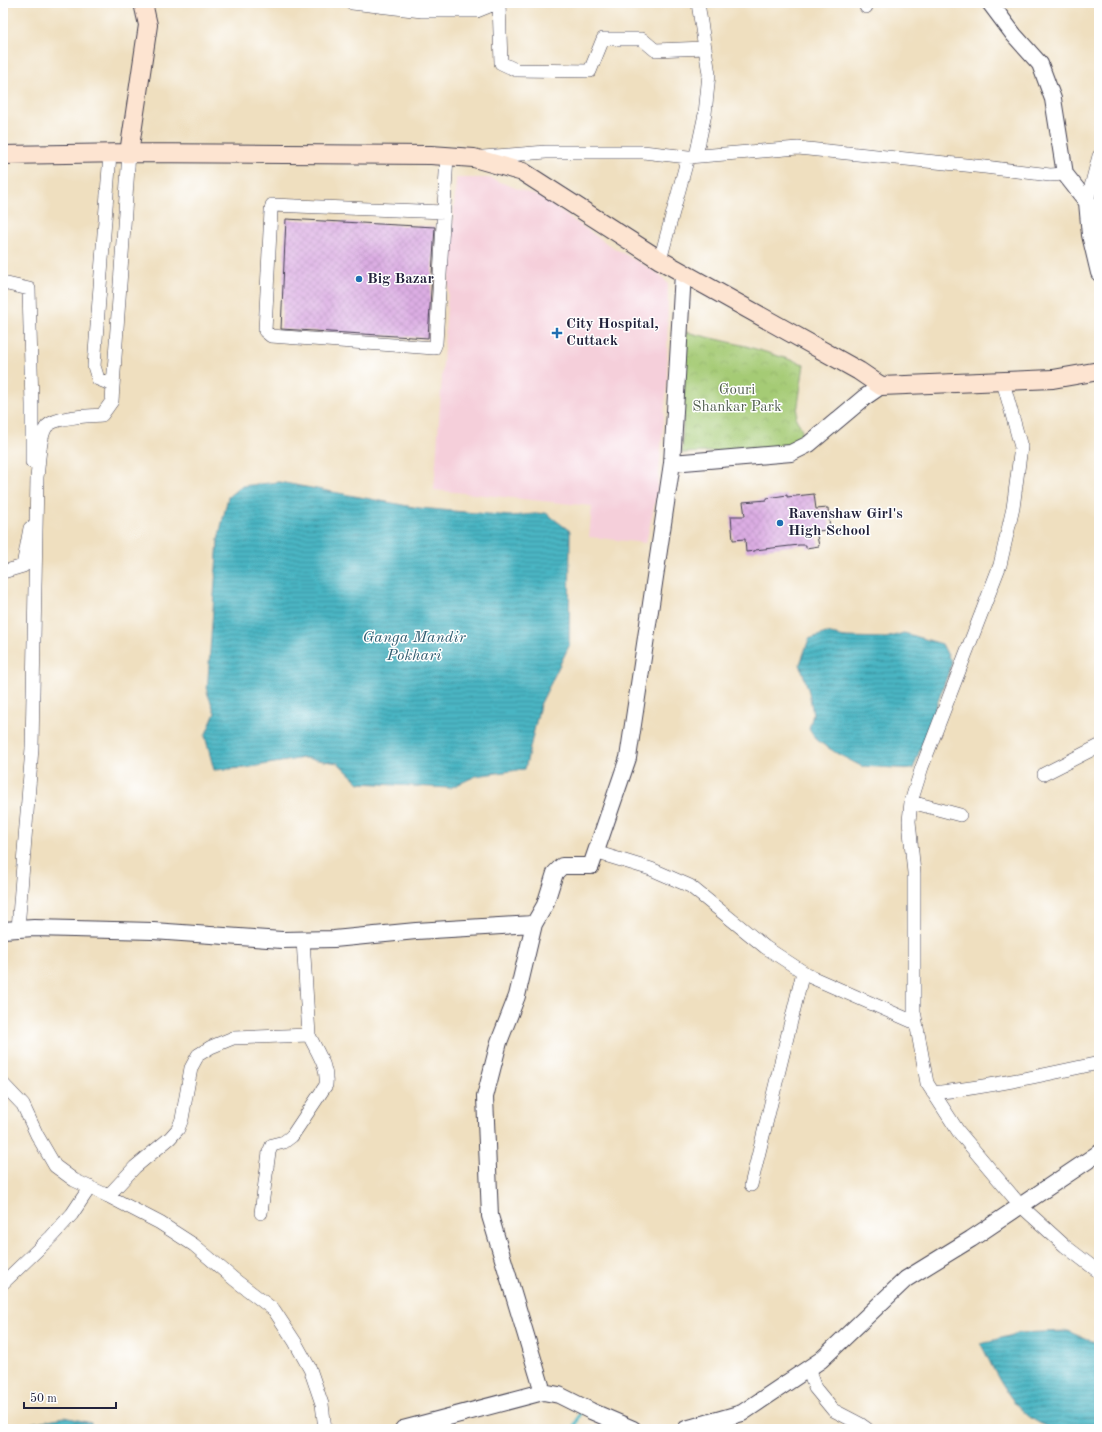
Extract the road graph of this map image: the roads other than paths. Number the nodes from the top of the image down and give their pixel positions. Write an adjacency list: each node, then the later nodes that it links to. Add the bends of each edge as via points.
1 (143, 3): 7 (main road, via 148,25)
2 (352, 3): 3 (street, via 422,11 477,11)
3 (498, 3): 6 (street, via 501,63 516,70 590,71 603,39 642,39 655,50)
4 (698, 3): 6 (street)
5 (990, 3): 14 (street, via 1040,64 1053,99)
6 (705, 48): 12 (street, via 709,74 705,114)
7 (130, 153): 8 (main road); 10 (main road); 23 (street)
8 (110, 154): 9 (main road); 23 (street, via 94,366 98,379)
9 (3, 155)
10 (447, 156): 13 (main road); 16 (street)
11 (1099, 156): 15 (street)
12 (692, 157): 13 (street, via 643,152 546,152); 14 (street, via 798,148 985,166 1050,175); 17 (street)
13 (474, 158): 17 (main road, via 523,172)
14 (1065, 174): 15 (street)
15 (1093, 204): 19 (street, via 1090,235)
16 (444, 212): 16 (street, via 434,348 271,336 265,331 272,205)
17 (660, 260): 18 (main road)
18 (683, 273): 24 (main road); 25 (street)
19 (1099, 273)
20 (3, 283): 26 (street, via 29,289 32,405 31,521 23,566)
21 (1099, 371): 22 (main road, via 1053,379)
22 (1003, 382): 24 (main road); 29 (street, via 1021,447 1000,565 922,767)
23 (113, 384): 33 (street, via 112,402 102,415 57,420 47,426 42,436 38,477 32,748)
24 (881, 386): 25 (street, via 809,444 791,454)
25 (672, 464): 31 (street, via 628,758)
26 (3, 572)
27 (1099, 746): 28 (street)
28 (1044, 774)
29 (912, 802): 30 (street); 36 (street, via 909,822 914,872)
30 (960, 815)
31 (596, 852): 32 (street, via 591,866 562,866 555,873 545,905); 35 (street, via 651,869 690,886 765,946)
32 (534, 924): 34 (street); 50 (street, via 517,996 498,1042 485,1097 490,1216)
33 (10, 930): 34 (street, via 34,928 153,931)
34 (303, 940): 37 (street)
35 (804, 972): 36 (street); 42 (street)
36 (916, 1023): 40 (street, via 927,1083)
37 (309, 1035): 44 (street, via 232,1038 198,1055 190,1068 182,1119 178,1128); 46 (street, via 323,1060 326,1085 292,1136 284,1142 272,1145)
38 (1099, 1063): 40 (street, via 980,1088)
39 (3, 1084): 43 (street, via 23,1105 55,1166 74,1180)
40 (933, 1093): 45 (street, via 958,1130)
41 (1095, 1159): 45 (street)
42 (751, 1185)
43 (90, 1187): 44 (street); 48 (street, via 72,1214)
44 (108, 1196): 51 (street, via 160,1223 194,1245 274,1310 310,1369 322,1404)
45 (1020, 1205): 47 (street, via 1065,1246); 49 (street, via 906,1279 821,1360)
46 (261, 1214)
47 (1099, 1272)
48 (3, 1283)
49 (808, 1368): 54 (street, via 742,1413); 55 (street, via 815,1388 833,1410)
50 (543, 1392): 52 (street); 53 (street, via 559,1395)
51 (325, 1429)
52 (403, 1429)
53 (633, 1429)
54 (686, 1429)
55 (867, 1429)

